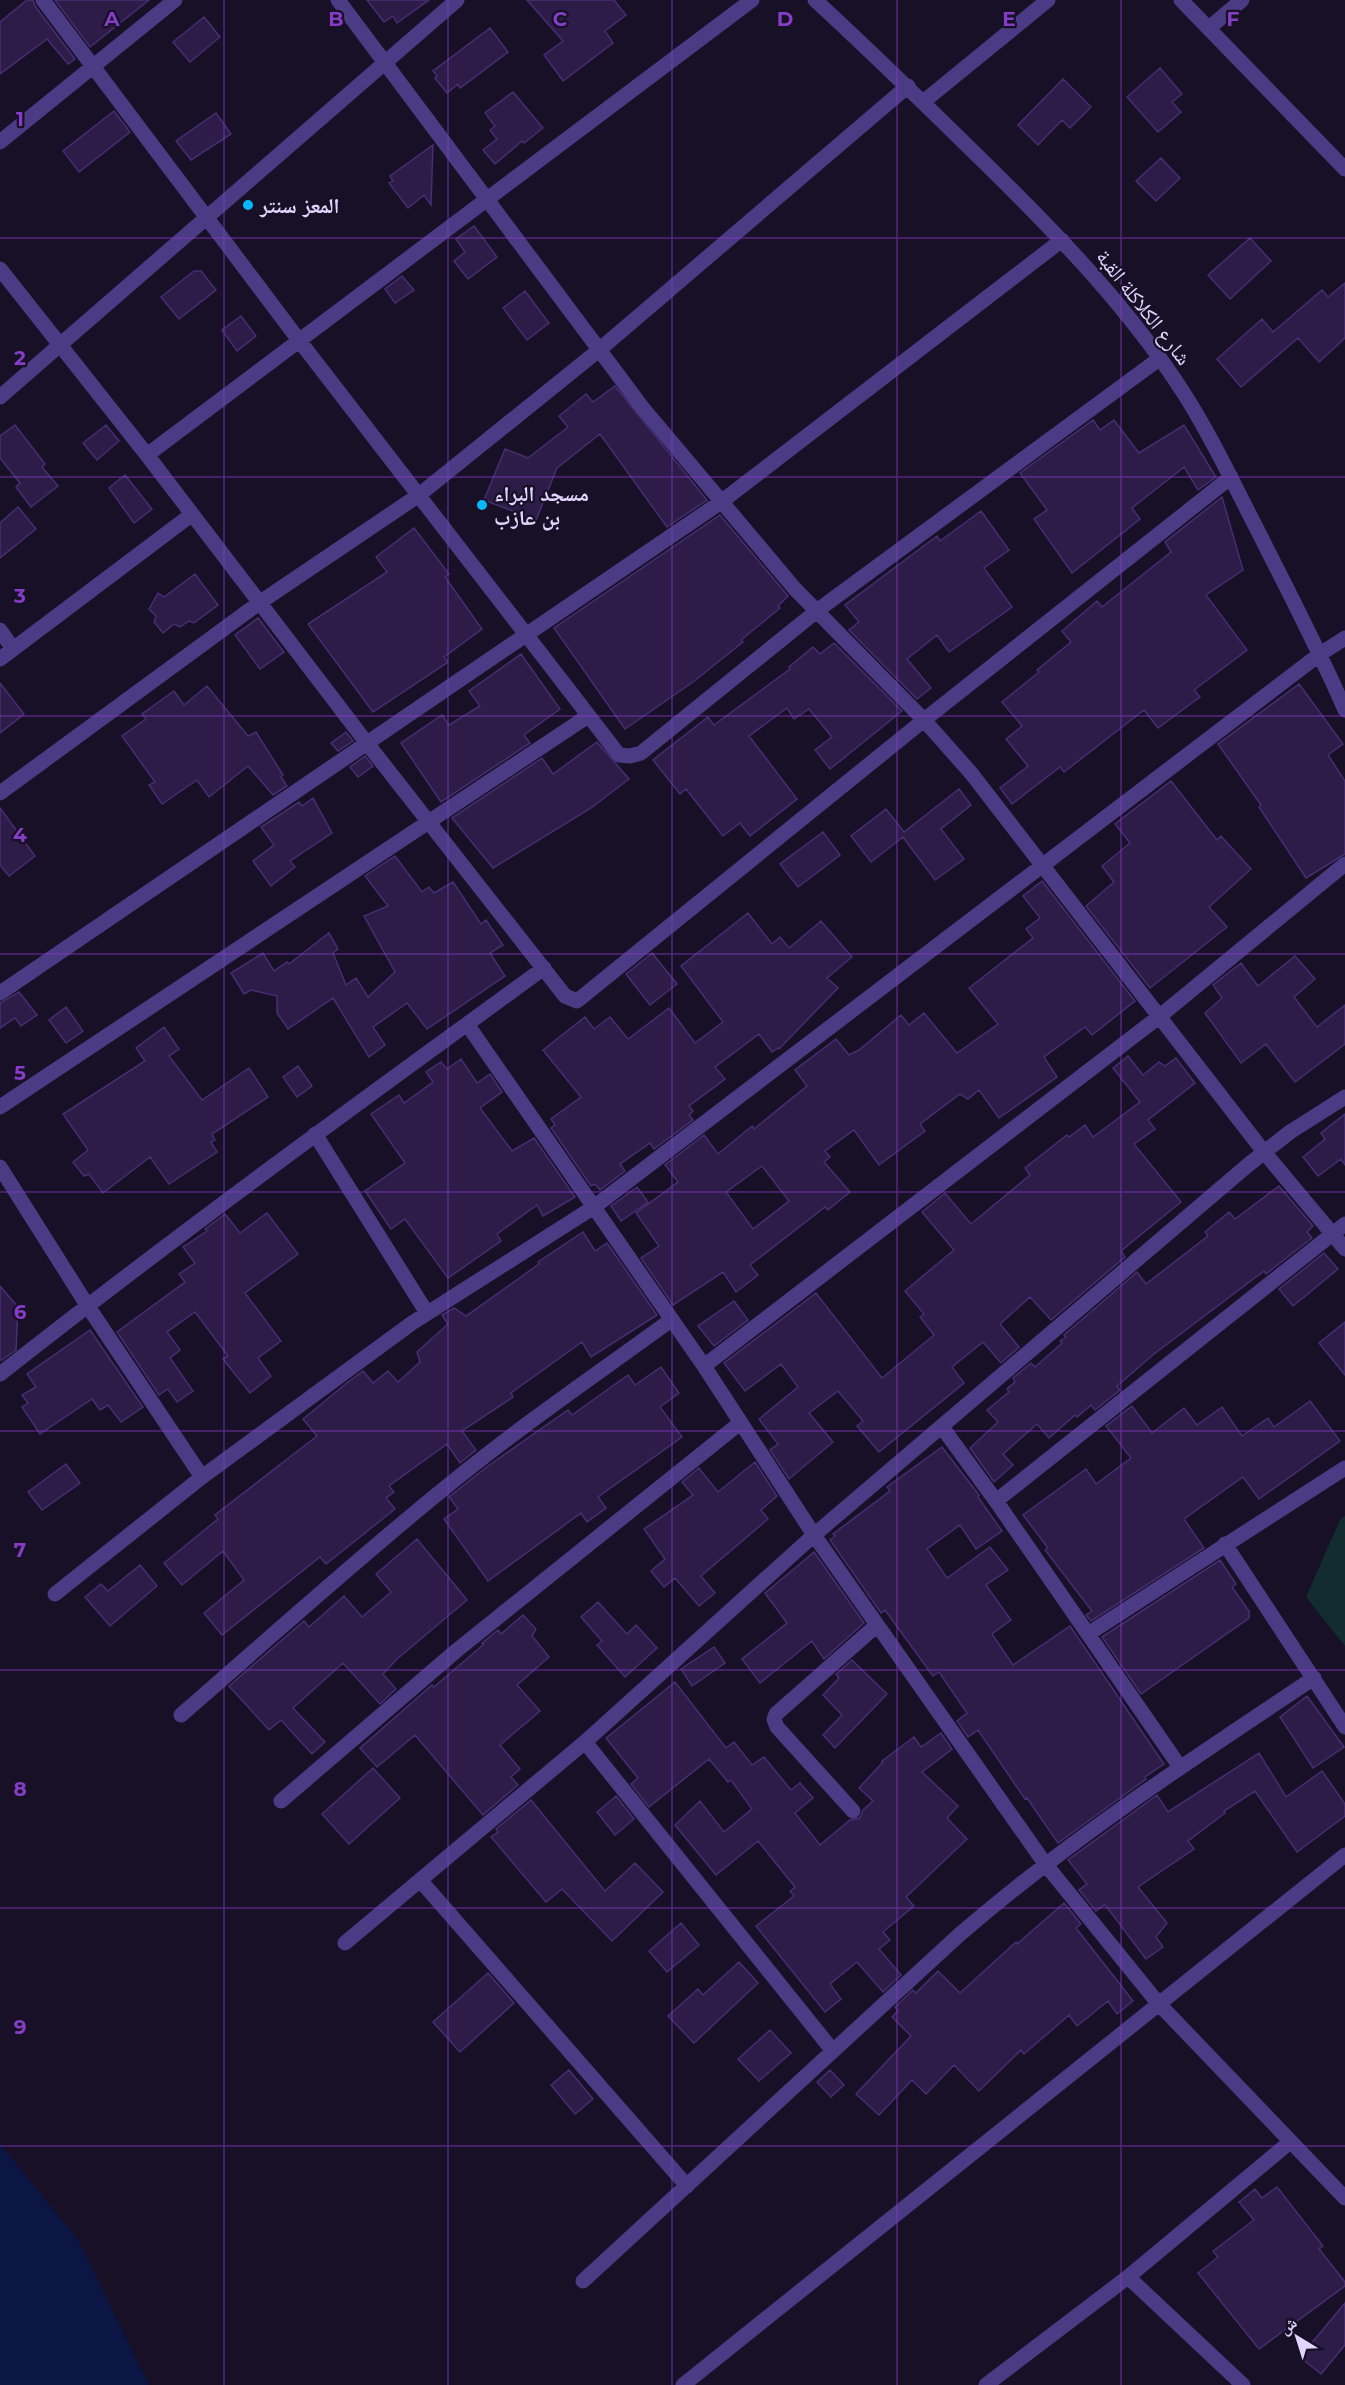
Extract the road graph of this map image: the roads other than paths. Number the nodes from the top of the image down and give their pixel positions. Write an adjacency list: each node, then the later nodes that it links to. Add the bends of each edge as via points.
1 (43, 0): 12 (street)
2 (175, 0): 12 (street)
3 (338, 0): 11 (street)
4 (457, 0): 11 (street)
5 (752, 0): 17 (street)
6 (815, 0): 13 (street, شارع الكلاكلة القبة)
7 (1048, 0): 14 (street)
8 (1181, 0): 10 (street)
9 (1242, 0): 10 (street)
10 (1209, 28): 16 (street)
11 (386, 64): 17 (street); 18 (street)
12 (93, 69): 15 (street); 18 (street)
13 (908, 86): 14 (street, شارع الكلاكلة القبة); 23 (street)
14 (923, 102): 19 (street, شارع الكلاكلة القبة)
15 (0, 142)
16 (1345, 169)
17 (488, 199): 21 (street); 23 (street)
18 (207, 219): 21 (street); 22 (street)
19 (1062, 240): 24 (street, شارع الكلاكلة القبة); 29 (street)
20 (0, 269): 22 (street)
21 (298, 339): 26 (street); 28 (street)
22 (60, 345): 25 (street); 26 (street)
23 (599, 350): 28 (street); 29 (street)
24 (1159, 359): 27 (street, شارع الكلاكلة القبة); 32 (street)
25 (0, 397)
26 (147, 455): 30 (street)
27 (1231, 477): 37 (street, شارع الكلاكلة القبة); 41 (street)
28 (419, 495): 31 (street); 34 (street)
29 (720, 501): 32 (street, via 795,589); 34 (street)
30 (191, 515): 31 (street); 36 (street)
31 (259, 603): 42 (street); 43 (street)
32 (818, 610): 40 (street, via 641,753 619,755); 41 (street)
33 (0, 630): 36 (street)
34 (524, 634): 40 (street); 42 (street)
35 (1345, 638): 37 (street)
36 (13, 649): 38 (street)
37 (1320, 654): 39 (street, شارع الكلاكلة القبة); 46 (street)
38 (0, 659)
39 (1345, 710)
40 (588, 716): 44 (street)
41 (924, 720): 46 (street); 47 (street, via 577,1000 565,996)
42 (366, 742): 44 (street); 48 (street)
43 (0, 793)
44 (429, 823): 47 (street); 52 (street)
45 (1345, 864): 49 (street)
46 (1044, 866): 49 (street); 56 (street)
47 (544, 968): 50 (street)
48 (0, 993)
49 (1160, 1016): 54 (street); 62 (street)
50 (467, 1024): 53 (street); 56 (street)
51 (1345, 1097): 54 (street)
52 (0, 1107)
53 (315, 1134): 59 (street); 60 (street)
54 (1264, 1152): 57 (street); 65 (street)
55 (0, 1167): 59 (street)
56 (594, 1207): 60 (street); 61 (street)
57 (1339, 1229): 58 (street); 68 (street)
58 (1345, 1249)
59 (87, 1305): 63 (street); 67 (street)
60 (427, 1312): 67 (street)
61 (671, 1320): 62 (street); 75 (street, via 452,1482)
62 (704, 1366): 64 (street)
63 (0, 1374)
64 (740, 1423): 69 (street); 79 (street, via 489,1624)
65 (942, 1427): 68 (street); 69 (street)
66 (1345, 1468): 70 (street)
67 (202, 1477): 71 (street)
68 (996, 1501): 73 (street)
69 (814, 1535): 72 (street); 77 (street)
70 (1225, 1544): 73 (street); 74 (street)
71 (55, 1594)
72 (877, 1625): 80 (street, via 774,1719); 82 (street)
73 (1088, 1634): 78 (street)
74 (1314, 1678): 76 (street); 78 (street)
75 (181, 1714)
76 (1345, 1727)
77 (585, 1742): 83 (street); 86 (street)
78 (1180, 1767): 82 (street)
79 (281, 1802)
80 (853, 1811)
81 (1345, 1855): 85 (street)
82 (1046, 1865): 85 (street); 86 (street, via 959,1935)
83 (420, 1880): 84 (street); 88 (street)
84 (345, 1943)
85 (1158, 2003): 87 (street); 92 (street)
86 (834, 2051): 88 (street)
87 (1290, 2142): 89 (street); 90 (street)
88 (687, 2186): 91 (street)
89 (1345, 2198)
90 (1128, 2277): 93 (street); 94 (street)
91 (583, 2282)
92 (683, 2385)
93 (986, 2385)
94 (1243, 2385)

